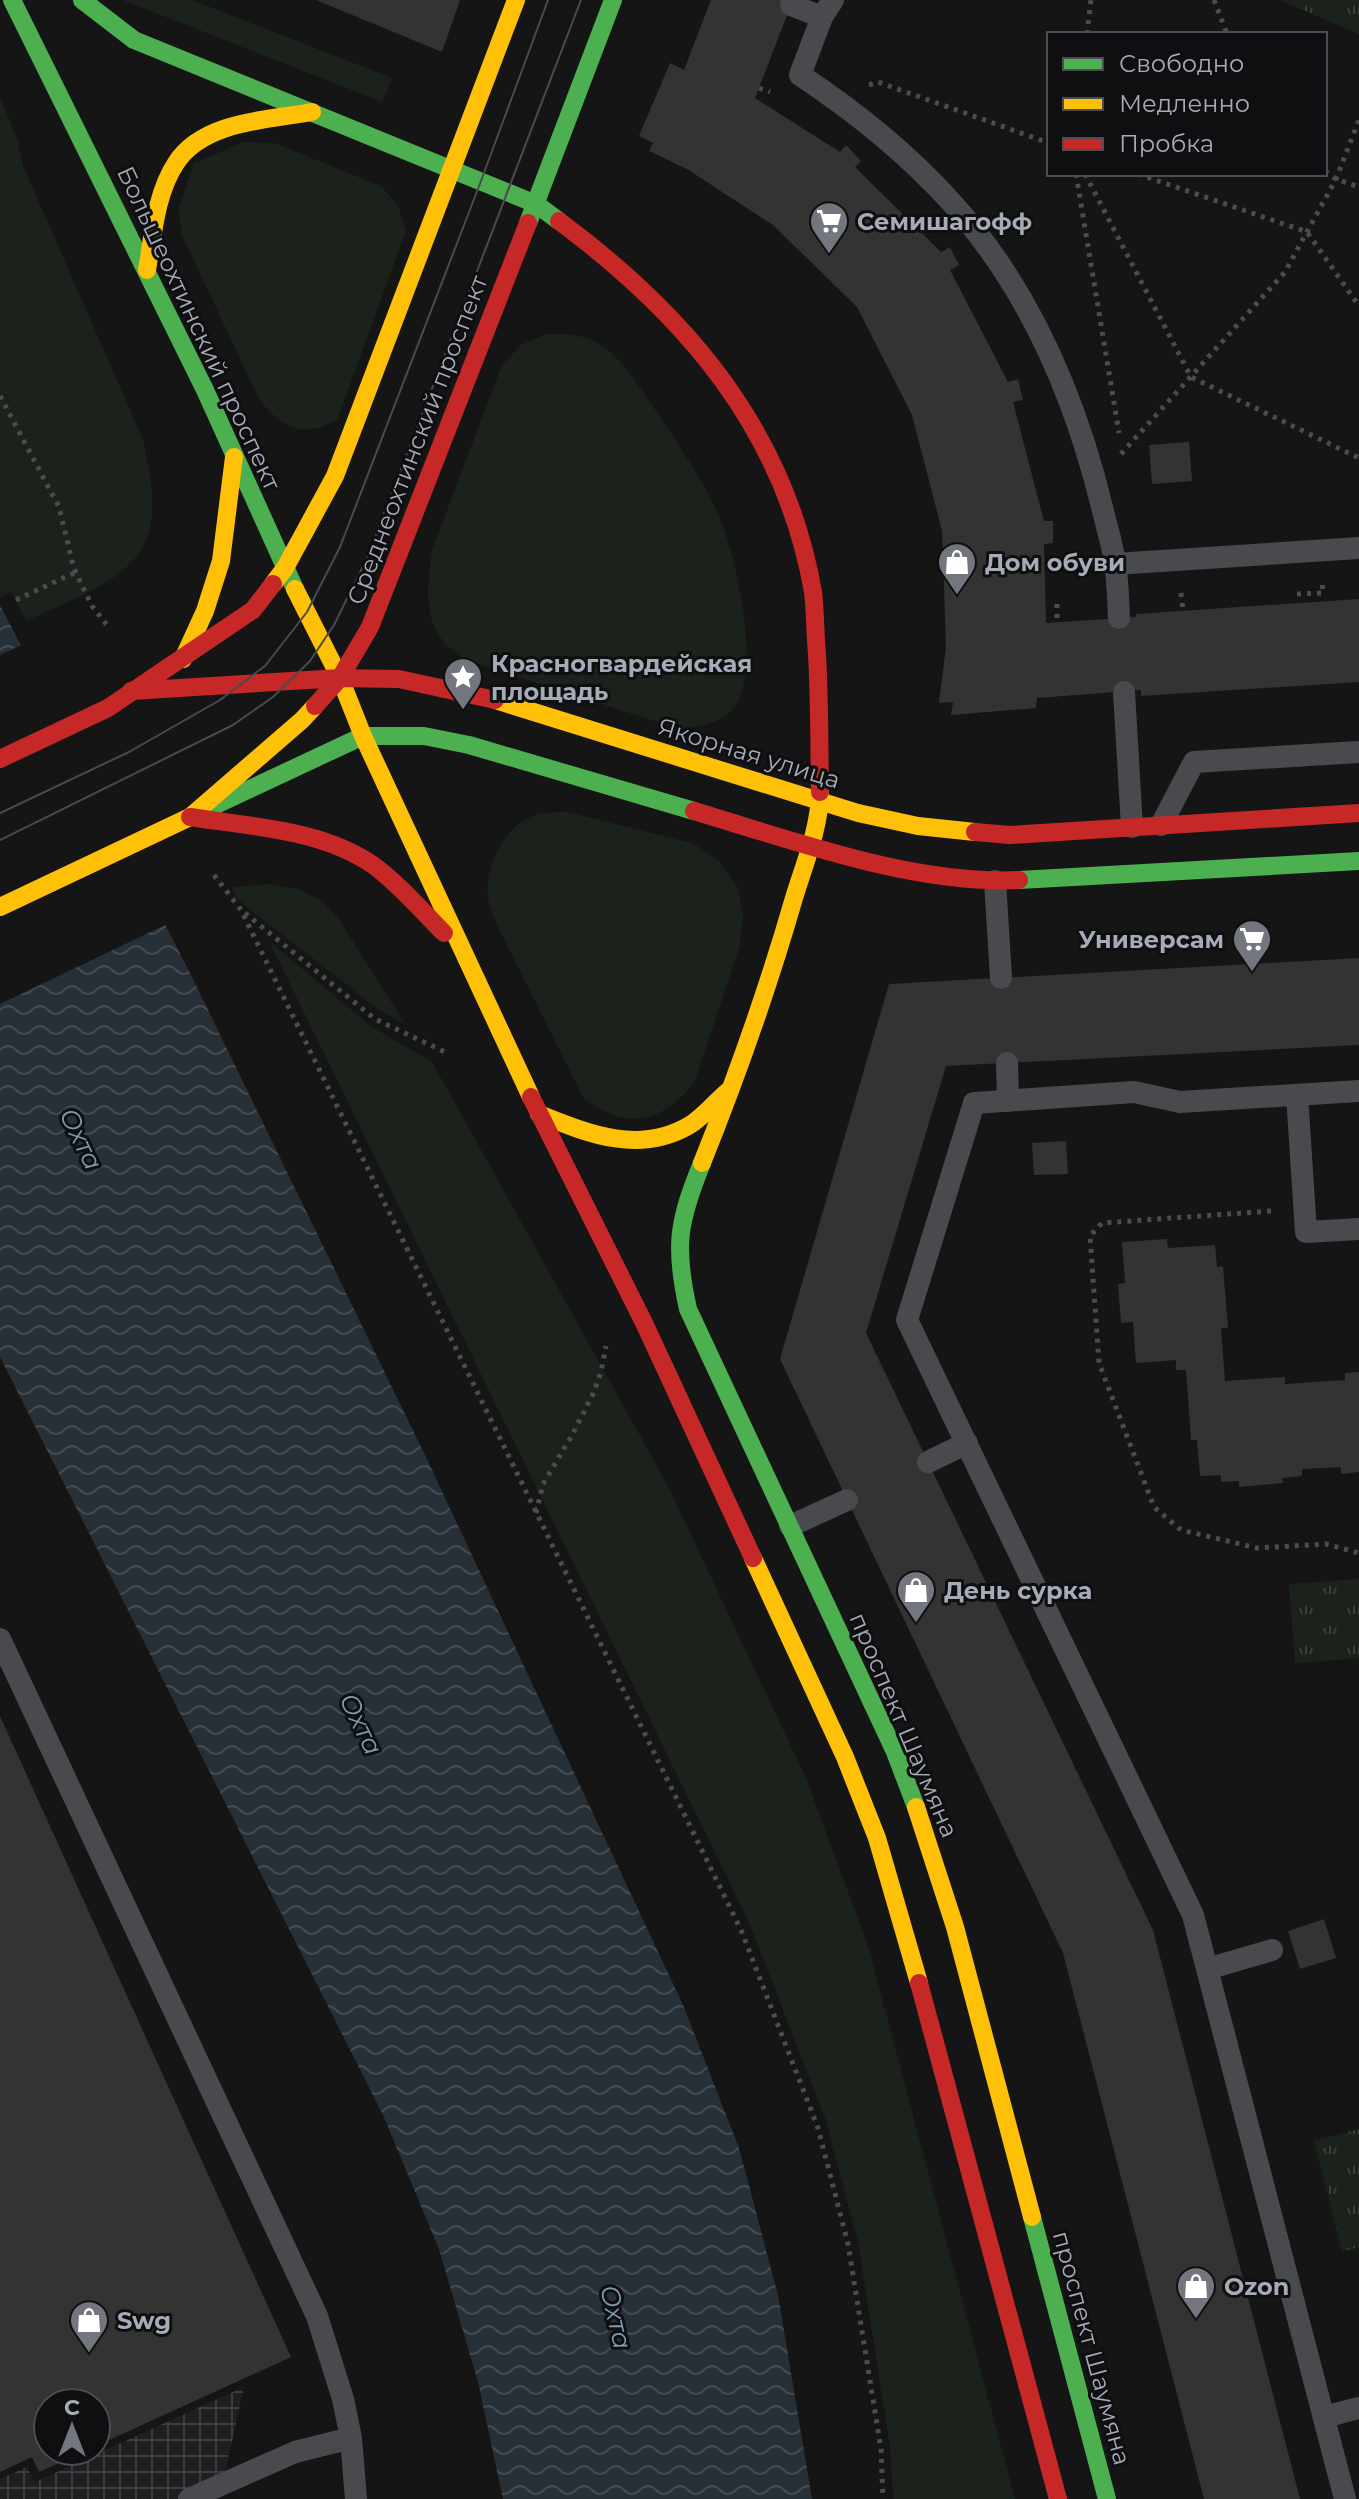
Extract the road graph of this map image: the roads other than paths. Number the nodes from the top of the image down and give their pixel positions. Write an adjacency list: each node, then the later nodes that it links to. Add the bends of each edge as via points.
1 (12, 0): 10 (street, Большеохтинский проспект)
2 (82, 0): 7 (street, via 134,40)
3 (516, 0): 8 (street)
4 (613, 0): 9 (street, Среднеохтинский проспект)
5 (791, 5): 6 (lane)
6 (828, 8): 13 (lane, via 800,75 898,148 1002,268 1043,337 1074,411)
7 (312, 112): 8 (street); 10 (street, via 215,133 183,153 159,207)
8 (451, 169): 9 (street); 14 (street, via 335,476)
9 (536, 204): 17 (street, Среднеохтинский проспект, via 390,581); 23 (street, via 652,297 713,364 760,435 794,513 813,593)
10 (147, 270): 11 (street, Большеохтинский проспект)
11 (234, 455): 14 (street, Большеохтинский проспект); 16 (street, via 221,561)
12 (1359, 548): 13 (lane)
13 (1115, 564): 15 (lane)
14 (285, 568): 16 (street, via 253,610); 17 (street, Большеохтинский проспект)
15 (1119, 618)
16 (183, 659): 18 (street)
17 (340, 678): 18 (street, Якорная улица); 20 (street); 23 (street, Якорная улица, via 399,679 466,692); 25 (street, Среднеохтинский проспект, via 283,738)
18 (131, 691): 22 (street, via 108,708)
19 (1124, 692): 27 (lane)
20 (363, 736): 25 (street); 28 (street, via 424,736 469,745); 32 (street)
21 (1359, 752): 26 (lane, via 1194,762)
22 (0, 759)
23 (820, 800): 27 (street, Якорная улица, via 858,813 954,831 1010,835); 28 (street)
24 (1359, 813): 26 (street, Якорная улица)
25 (190, 817): 31 (street, Среднеохтинский проспект); 32 (street, via 309,838 348,851 392,880)
26 (1161, 825): 27 (street, Якорная улица)
27 (1132, 827)
28 (810, 846): 30 (street, via 908,870); 35 (street)
29 (1359, 861): 30 (street)
30 (995, 881): 33 (lane)
31 (0, 907)
32 (467, 956): 39 (street)
33 (1001, 978)
34 (1007, 1063): 38 (lane)
35 (733, 1086): 39 (street, via 692,1123 658,1140 622,1143); 44 (street, проспект Шаумяна, via 689,1196 680,1231 679,1268 688,1309)
36 (1359, 1091): 37 (lane)
37 (1297, 1095): 38 (lane, via 1180,1102 1134,1092); 40 (lane, via 1306,1232)
38 (1008, 1101): 41 (lane, via 974,1103 907,1320)
39 (539, 1114): 53 (street, via 645,1325 845,1757 877,1838)
40 (1359, 1229)
41 (967, 1443): 42 (lane); 47 (lane, via 1193,1915)
42 (928, 1462)
43 (847, 1500): 44 (lane)
44 (790, 1526): 54 (street, проспект Шаумяна, via 895,1752 924,1829 991,2057)
45 (0, 1639): 50 (lane, via 317,2316)
46 (1272, 1950): 47 (lane)
47 (1207, 1969): 49 (lane)
48 (1359, 2408): 49 (lane)
49 (1324, 2417): 55 (lane)
50 (351, 2438): 51 (lane, via 295,2452); 52 (lane)
51 (189, 2499)
52 (356, 2499)
53 (1058, 2499)
54 (1107, 2499)
55 (1345, 2499)

